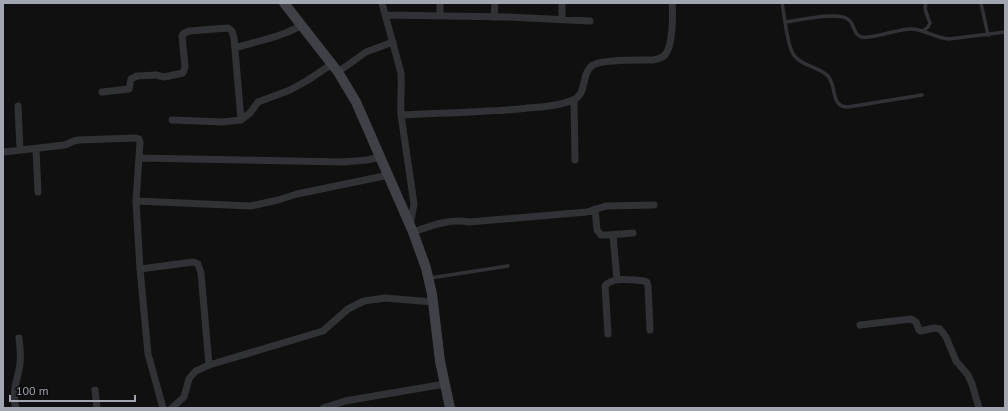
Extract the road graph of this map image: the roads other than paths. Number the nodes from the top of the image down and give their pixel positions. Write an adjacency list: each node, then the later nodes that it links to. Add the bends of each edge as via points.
1 (284, 3): 16 (main road)
2 (382, 3): 10 (street)
3 (440, 3): 11 (street)
4 (495, 3): 12 (street)
5 (562, 3): 13 (street)
6 (672, 3): 25 (street, via 673,22 665,55 653,60 602,62 593,65 585,76 582,91)
7 (782, 3): 15 (lane)
8 (926, 3): 17 (lane, via 930,23)
9 (981, 3): 19 (lane)
10 (385, 15): 11 (street); 20 (street)
11 (440, 16): 12 (street)
12 (494, 17): 13 (street)
13 (562, 20): 14 (street)
14 (590, 21)
15 (786, 22): 17 (lane, via 844,17 852,23 856,34 862,37 904,29); 24 (lane, via 793,54 827,75 838,104 843,107)
16 (302, 25): 21 (street, via 283,34); 22 (main road)
17 (923, 31): 19 (lane, via 935,37 949,39)
18 (1005, 32): 19 (lane)
19 (988, 35)
20 (393, 42): 22 (street); 27 (street, via 402,82)
21 (235, 48): 23 (street, via 230,29 184,32 183,73 135,77 131,79 129,89); 29 (street)
22 (335, 68): 29 (street, via 258,102); 33 (main road, via 356,102)
23 (102, 92)
24 (922, 95)
25 (574, 100): 27 (street, via 547,106 491,111); 35 (street)
26 (18, 106): 31 (street)
27 (401, 115): 41 (street, via 414,204)
28 (172, 120): 29 (street)
29 (242, 120)
30 (36, 149): 31 (street); 34 (street, via 65,146 79,140 136,138 140,142); 37 (street)
31 (20, 150): 32 (street)
32 (4, 152)
33 (381, 157): 34 (street, via 344,162); 36 (main road)
34 (139, 158): 38 (street)
35 (575, 160)
36 (389, 175): 38 (street, via 251,206); 41 (main road)
37 (38, 192)
38 (136, 201): 45 (street)
39 (654, 205): 40 (street, via 606,206)
40 (595, 209): 41 (street, via 587,212 469,222 459,220); 43 (street, via 598,233)
41 (412, 228): 46 (main road)
42 (632, 233): 43 (street)
43 (614, 235): 47 (street)
44 (508, 266): 46 (lane)
45 (140, 269): 53 (street, via 192,262 198,264 201,273); 58 (street, via 148,354)
46 (428, 278): 48 (main road)
47 (617, 280): 50 (street, via 647,282); 51 (street, via 608,284 605,290)
48 (433, 302): 53 (street, via 385,298 364,301 348,309 323,331); 54 (main road)
49 (860, 325): 62 (street, via 911,319 916,322 919,330 940,329 956,361 968,375)
50 (650, 330)
51 (608, 334)
52 (19, 338): 56 (street, via 20,364 14,390)
53 (209, 365): 59 (street, via 192,375 184,397)
54 (445, 384): 60 (street); 61 (main road)
55 (95, 390): 57 (street)
56 (16, 408)
57 (97, 408)
58 (163, 408)
59 (172, 408)
60 (323, 408)
61 (450, 408)
62 (979, 408)

